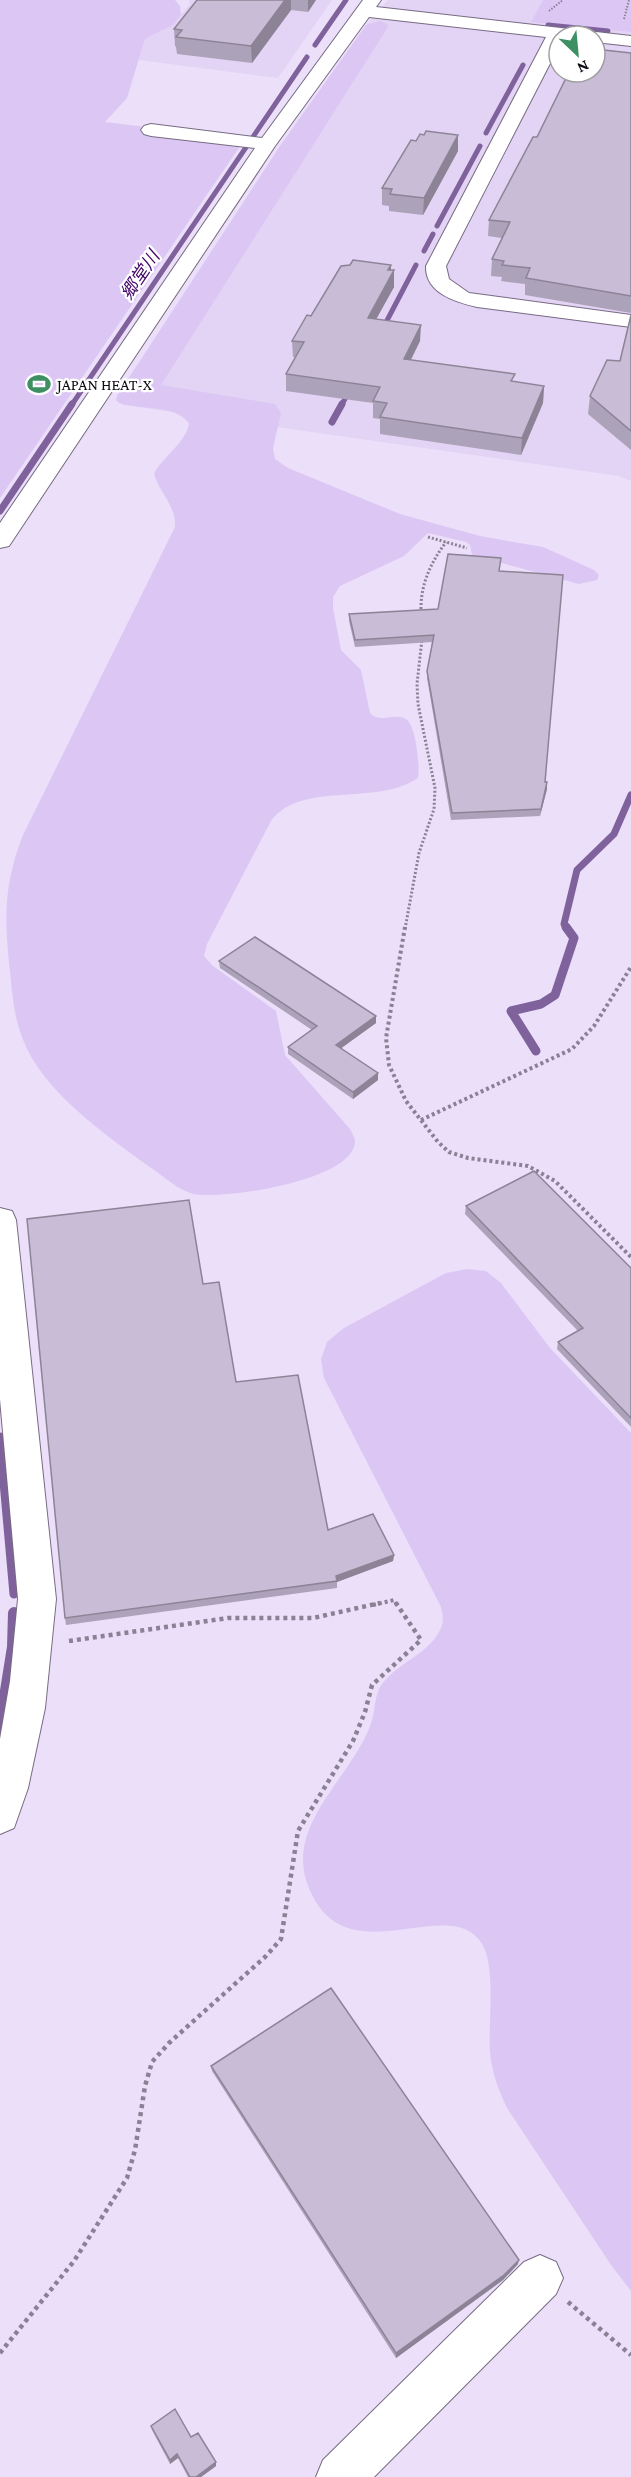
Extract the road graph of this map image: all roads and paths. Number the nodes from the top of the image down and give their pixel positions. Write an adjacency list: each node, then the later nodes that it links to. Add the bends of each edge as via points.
1 (563, 0): 3 (path)
2 (367, 6): 4 (street); 9 (street)
3 (546, 15)
4 (547, 32)
5 (607, 38): 6 (street)
6 (631, 41)
7 (547, 52): 10 (street, via 436,266 436,275 449,290 477,301)
8 (151, 130): 9 (street)
9 (256, 142): 12 (street, via 107,385)
10 (631, 321)
11 (428, 537): 13 (path)
12 (0, 541)
13 (446, 542): 14 (path); 15 (path, via 424,579 420,598)
14 (467, 548)
15 (422, 619)
16 (422, 630): 18 (path, via 418,704 435,788 434,809 419,853 385,1040 393,1079)
17 (631, 967): 18 (path, via 594,1026 572,1049)
18 (421, 1120): 20 (path, via 440,1145 452,1153 512,1161 543,1172)
19 (0, 1220): 21 (street, via 37,1599)
20 (631, 1257)
21 (35, 1646): 22 (street, via 28,1707); 24 (path, via 228,1618 313,1618 394,1600 421,1640 372,1685 353,1741 297,1831 280,1939 152,2062 127,2178 74,2262)
22 (0, 1815)
23 (540, 2278): 25 (path); 26 (street)
24 (0, 2352)
25 (631, 2355)
26 (340, 2477)

